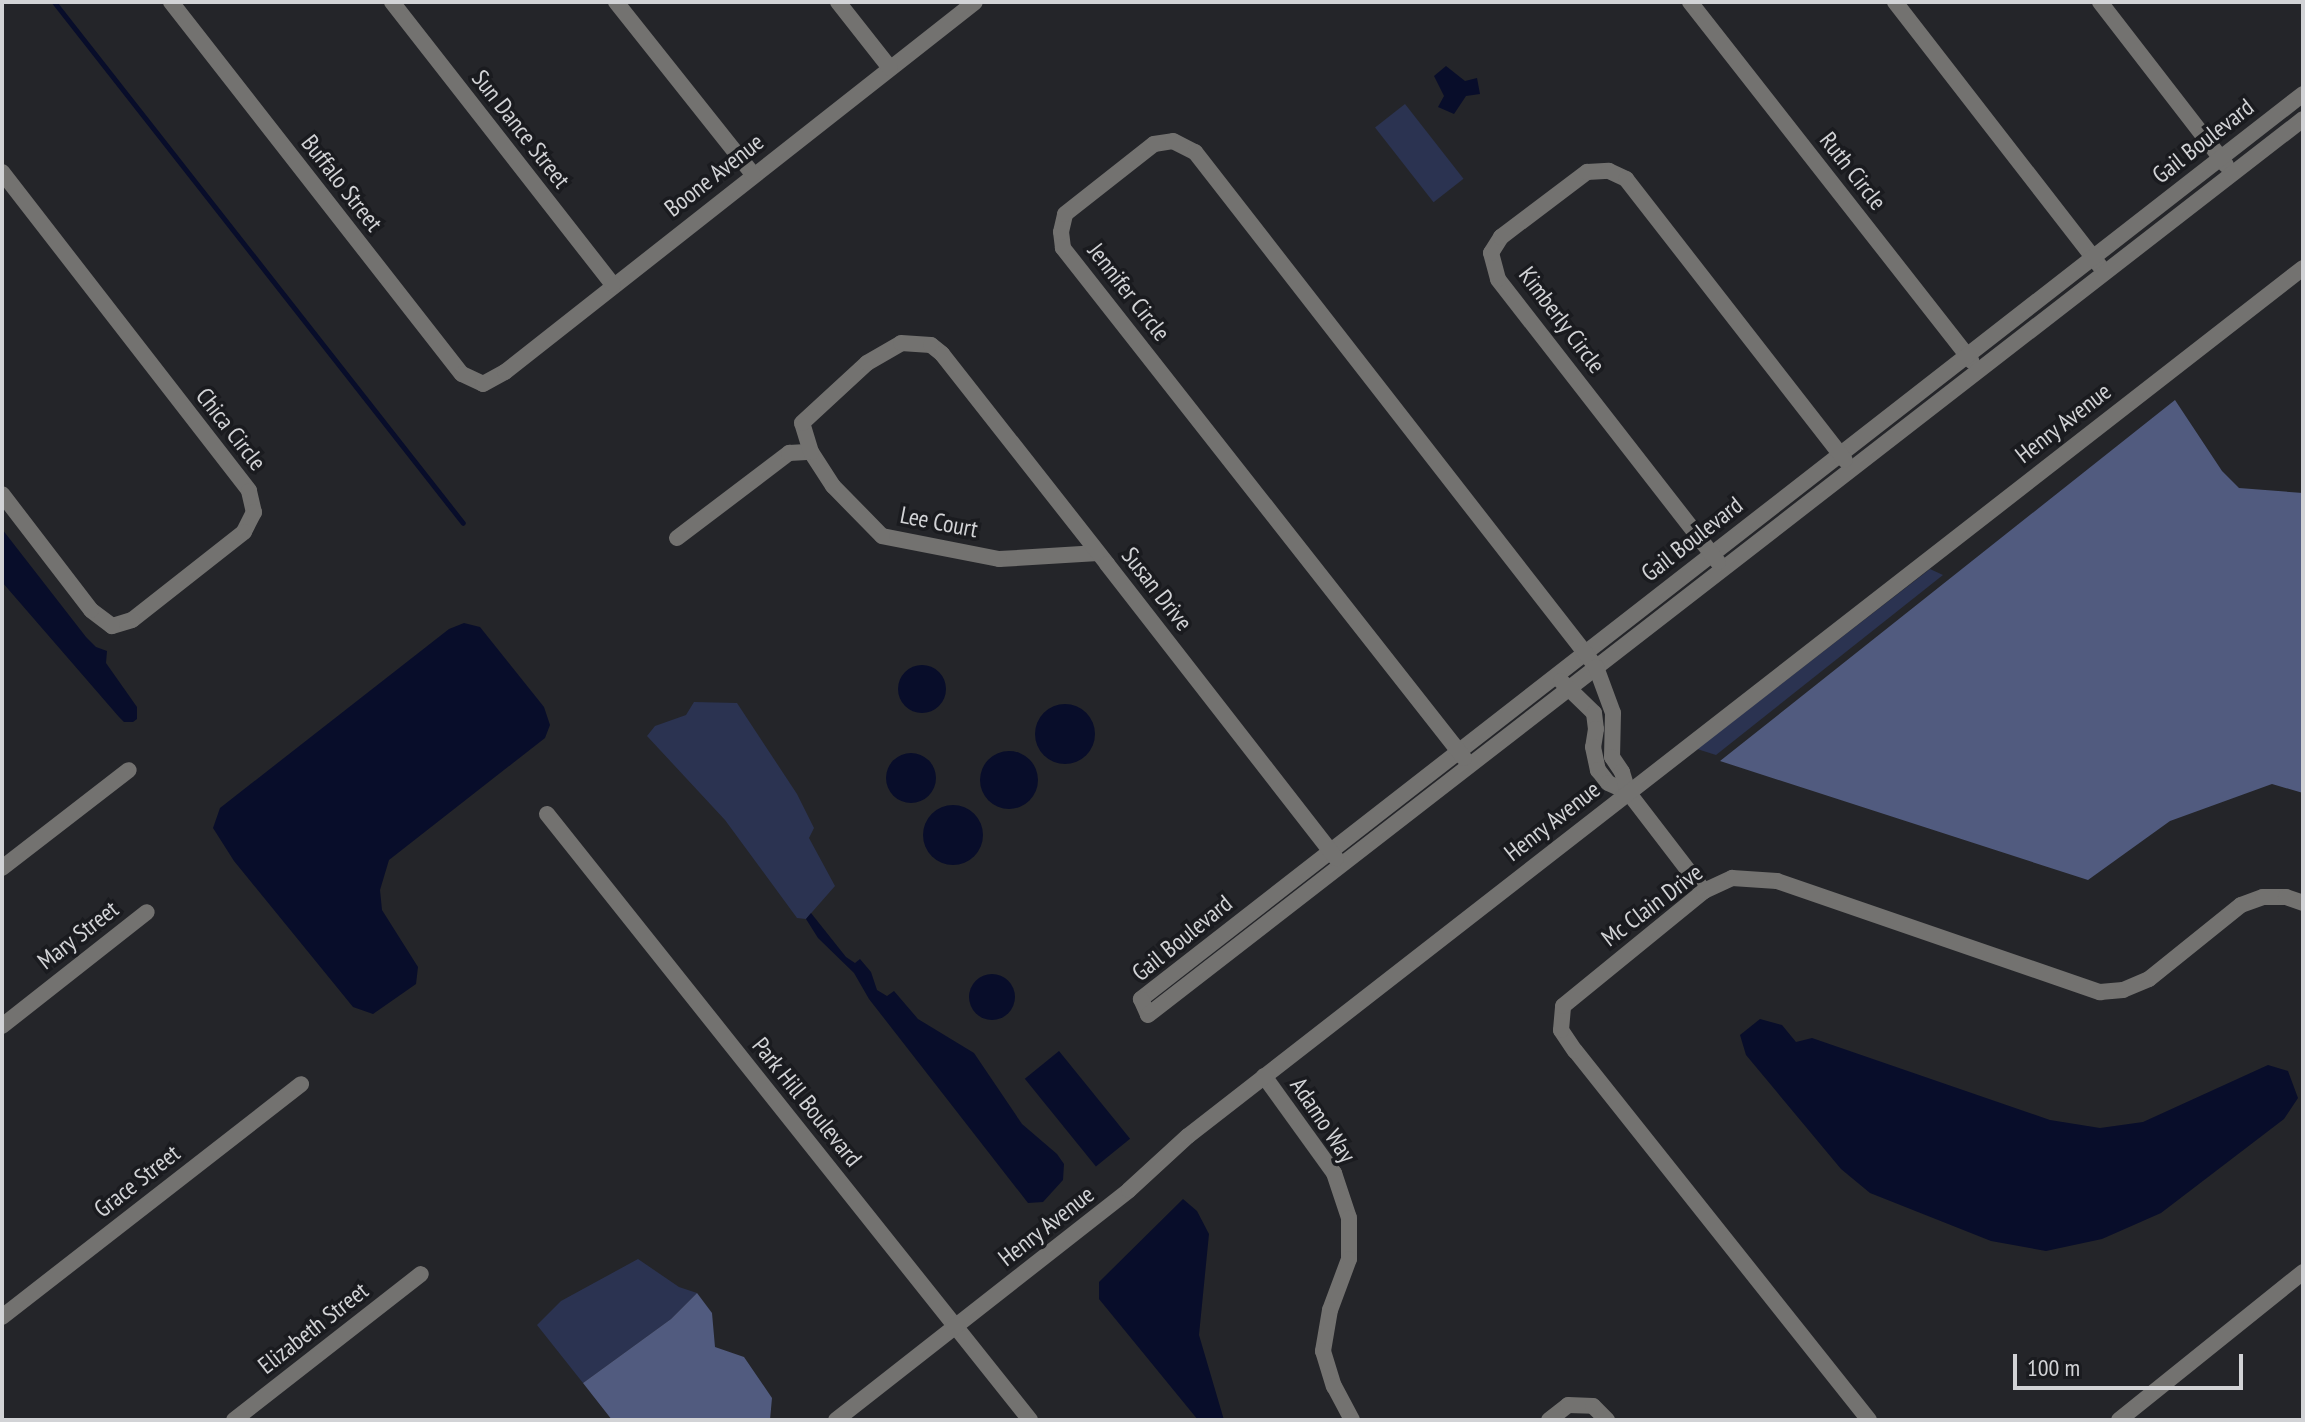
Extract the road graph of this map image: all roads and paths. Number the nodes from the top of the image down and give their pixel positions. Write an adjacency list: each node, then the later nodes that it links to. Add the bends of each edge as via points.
1 (171, 2): 22 (street, Buffalo Street, via 462,374)
2 (392, 2): 19 (street, Sun Dance Street)
3 (616, 2): 14 (street)
4 (838, 2): 9 (street)
5 (975, 2): 9 (street, Boone Avenue)
6 (1690, 2): 21 (street, Ruth Circle)
7 (1895, 2): 16 (street)
8 (2100, 2): 12 (street)
9 (890, 68): 14 (street, Boone Avenue)
10 (2303, 94): 12 (street, Gail Boulevard)
11 (2303, 119): 15 (street, Gail Boulevard)
12 (2220, 158): 15 (street); 16 (street, Gail Boulevard)
13 (2, 172): 26 (street, Chica Circle, via 249,491 254,512 244,532 132,620 112,626 91,610)
14 (753, 174): 19 (street, Boone Avenue)
15 (2234, 175): 18 (street, Gail Boulevard)
16 (2093, 258): 18 (street); 21 (street, Gail Boulevard)
17 (2303, 268): 38 (street, Henry Avenue)
18 (2105, 272): 21 (street, Gail Boulevard)
19 (613, 285): 22 (street, Boone Avenue)
20 (931, 345): 23 (street, Lee Court, via 901,343 867,363 802,423); 28 (street, Susan Drive)
21 (1972, 362): 24 (street, Gail Boulevard); 25 (street, Gail Boulevard)
22 (483, 384)
23 (811, 452): 27 (street, via 789,453); 28 (street, Lee Court, via 833,486 882,536 999,559)
24 (1840, 454): 25 (street, Kimberly Circle); 29 (street, Gail Boulevard); 29 (street, Kimberly Circle, via 1626,179 1609,171 1587,172 1501,237 1491,253 1498,279)
25 (1851, 468): 30 (street, Gail Boulevard)
26 (2, 494)
27 (677, 538)
28 (1098, 553): 40 (street, Susan Drive)
29 (1712, 554): 30 (street, Kimberly Circle); 31 (street, Gail Boulevard)
30 (1723, 569): 32 (street, Gail Boulevard)
31 (1584, 652): 32 (street, Jennifer Circle); 33 (street, Gail Boulevard); 35 (street, Jennifer Circle, via 1195,152 1173,141 1154,144 1065,214 1063,248)
32 (1596, 667): 34 (street, Gail Boulevard); 38 (street, Jennifer Circle, via 1613,713 1612,757)
33 (1554, 676): 34 (street); 35 (street, Gail Boulevard)
34 (1569, 687): 36 (street, Gail Boulevard); 38 (street, via 1594,713 1598,770 1608,783)
35 (1458, 750): 36 (street, Jennifer Circle); 40 (street, Gail Boulevard)
36 (1469, 765): 41 (street, Gail Boulevard)
37 (129, 770): 42 (street)
38 (1628, 792): 43 (street); 47 (street, Henry Avenue)
39 (547, 814): 52 (street, Park Hill Boulevard)
40 (1330, 851): 41 (street, Susan Drive); 41 (street, Gail Boulevard, via 1141,999 1148,1015)
41 (1341, 866)
42 (2, 868)
43 (1704, 891): 44 (street, Mc Clain Drive, via 1732,878 1777,881 2100,992 2149,979 2241,905 2263,897); 59 (street, Mc Clain Drive, via 1575,994 1563,1006 1561,1030)
44 (2303, 903)
45 (147, 912): 46 (street, Mary Street)
46 (2, 1026)
47 (1264, 1076): 52 (street, Henry Avenue); 56 (street, Adamo Way, via 1334,1173 1349,1218 1349,1259 1330,1310 1323,1351)
48 (301, 1084): 51 (street, Grace Street)
49 (2303, 1272): 60 (street)
50 (421, 1274): 53 (street, Elizabeth Street)
51 (2, 1317)
52 (956, 1328): 54 (street, Henry Avenue); 55 (street, Park Hill Boulevard)
53 (234, 1420)
54 (836, 1420)
55 (1030, 1420)
56 (1352, 1420)
57 (1549, 1420): 58 (street, via 1568,1405 1593,1406)
58 (1607, 1420)
59 (1869, 1420)
60 (2119, 1420)

